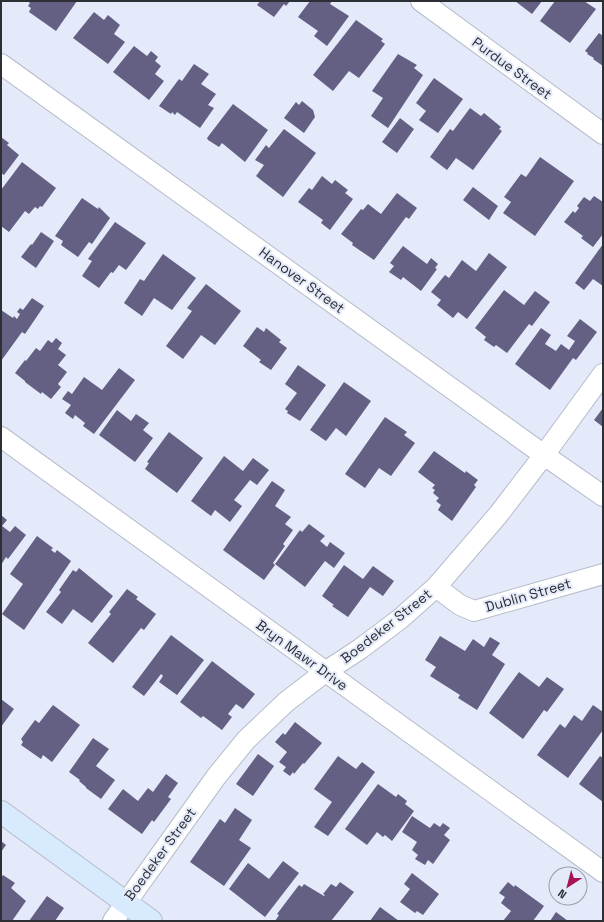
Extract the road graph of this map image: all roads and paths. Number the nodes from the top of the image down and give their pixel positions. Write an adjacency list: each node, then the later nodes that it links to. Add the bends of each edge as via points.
1 (421, 1): 3 (street, Purdue Street)
2 (1, 64): 6 (street, Hanover Street)
3 (603, 134)
4 (603, 374): 6 (street, Boedeker Street)
5 (1, 437): 10 (street, Bryn Mawr Drive)
6 (544, 455): 7 (street, Hanover Street); 9 (street, Boedeker Street, via 498,515)
7 (603, 496)
8 (603, 574): 9 (street, Dublin Street, via 474,611 460,605)
9 (436, 587): 10 (street, Boedeker Street, via 360,649)
10 (325, 672): 12 (street, Bryn Mawr Drive); 13 (street, Boedeker Street, via 286,702 246,740 216,777)
11 (1, 812): 13 (street)
12 (603, 872)
13 (126, 902): 14 (street, Boedeker Street); 15 (street)
14 (113, 921)
15 (152, 921)

